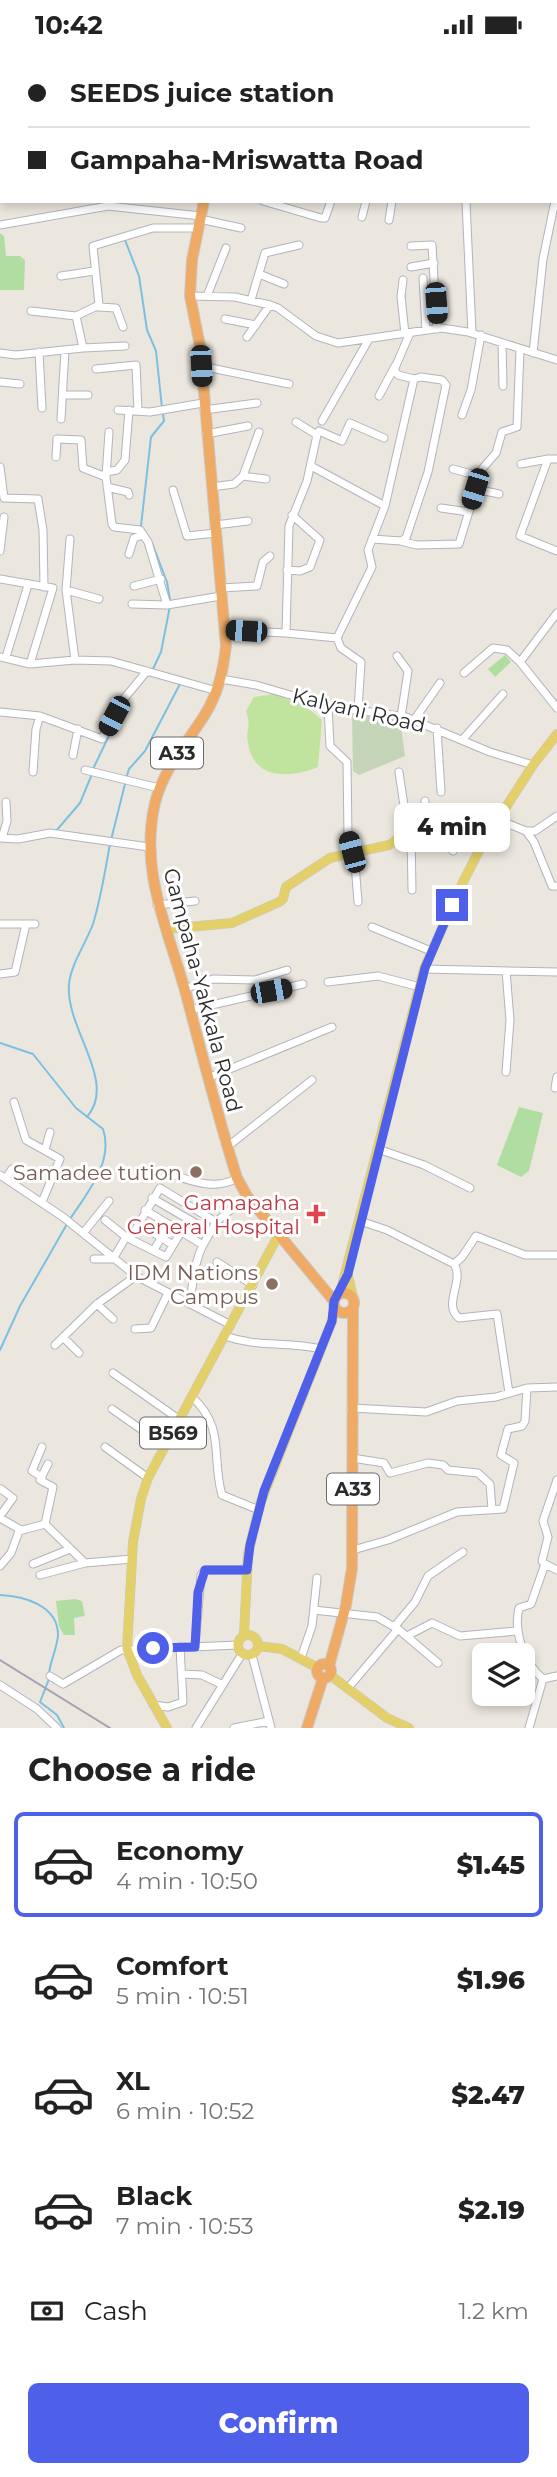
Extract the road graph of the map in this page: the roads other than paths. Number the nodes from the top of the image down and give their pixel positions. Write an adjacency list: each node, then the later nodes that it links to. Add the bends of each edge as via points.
1 (204, 203): 11 (highway, Gampaha-Yakkala Road / A33)
2 (269, 203): 3 (street, via 321,218)
3 (330, 203)
4 (366, 203): 9 (street)
5 (392, 203): 10 (street)
6 (466, 203): 38 (street)
7 (555, 203): 48 (street)
8 (99, 204): 11 (street, via 155,208); 12 (street)
9 (362, 217)
10 (389, 220)
11 (200, 221): 13 (street); 19 (street, via 97,244 91,251); 25 (highway, Gampaha-Yakkala Road / A33)
12 (0, 225)
13 (241, 228)
14 (299, 245): 20 (street, via 265,253)
15 (411, 246): 17 (street, via 432,245)
16 (226, 249): 26 (street)
17 (434, 263): 18 (street); 35 (street)
18 (411, 267)
19 (94, 271): 21 (street); 29 (street)
20 (259, 274): 24 (street); 27 (street)
21 (61, 276)
22 (423, 278): 36 (street)
23 (404, 280): 37 (street, via 401,296)
24 (284, 284)
25 (190, 296): 26 (street); 50 (highway, Gampaha-Yakkala Road / A33)
26 (207, 296): 27 (street)
27 (251, 300): 28 (street)
28 (270, 305): 33 (street); 40 (street, via 316,336 338,343)
29 (98, 307): 31 (street); 34 (street, via 116,308)
30 (31, 311): 31 (street)
31 (76, 316): 43 (street)
32 (225, 319): 33 (street)
33 (256, 325): 39 (street)
34 (123, 327)
35 (437, 329): 36 (street); 38 (street)
36 (426, 330): 37 (street)
37 (407, 333): 40 (street); 51 (street)
38 (477, 334): 41 (street); 67 (street, via 471,390)
39 (247, 337)
40 (369, 339): 69 (street)
41 (502, 343): 45 (street); 57 (street)
42 (125, 346): 43 (street)
43 (83, 348): 44 (street)
44 (65, 350): 46 (street); 58 (street)
45 (520, 350): 48 (street); 86 (street, via 517,427 502,432 496,453)
46 (40, 352): 47 (street); 63 (street)
47 (0, 353)
48 (533, 353): 49 (street)
49 (557, 360)
50 (201, 366): 56 (street); 62 (highway, Gampaha-Yakkala Road / A33)
51 (395, 366): 53 (street, via 395,374); 60 (street)
52 (96, 369): 66 (street, via 136,365)
53 (414, 379): 94 (street); 104 (street, via 442,380 446,385 428,472 406,538)
54 (0, 382): 55 (street)
55 (20, 384)
56 (289, 384)
57 (503, 386)
58 (64, 395): 59 (street); 68 (street)
59 (88, 395)
60 (379, 396)
61 (257, 403): 62 (street)
62 (204, 406): 66 (street); 74 (highway, Gampaha-Yakkala Road / A33)
63 (42, 408)
64 (118, 410): 65 (street)
65 (129, 411): 66 (street); 84 (street, via 125,460)
66 (138, 411)
67 (463, 415)
68 (61, 419)
69 (322, 421)
70 (296, 422): 75 (street)
71 (248, 426): 74 (street)
72 (108, 432): 84 (street)
73 (258, 432): 85 (street)
74 (206, 435): 89 (highway, Gampaha-Yakkala Road / A33)
75 (317, 435): 76 (street, via 319,431 341,442 350,423); 81 (street)
76 (384, 438)
77 (57, 457): 84 (street, via 57,439 81,440 83,468)
78 (548, 459): 79 (street); 80 (street); 106 (street, via 520,536)
79 (557, 459)
80 (521, 464)
81 (311, 466): 94 (street); 97 (street)
82 (0, 467): 114 (street, via 4,498 38,499)
83 (453, 469): 86 (street)
84 (106, 475): 88 (street)
85 (243, 476): 87 (street); 89 (street, via 234,484)
86 (479, 476): 90 (street)
87 (266, 479)
88 (107, 487): 93 (street); 101 (street, via 114,527 135,527)
89 (211, 487): 100 (highway, Gampaha-Yakkala Road / A33)
90 (475, 489): 92 (street); 96 (street)
91 (173, 490): 100 (street, via 187,536)
92 (499, 494)
93 (129, 495)
94 (385, 506): 103 (street)
95 (442, 507): 96 (street)
96 (468, 512): 104 (street, via 459,544)
97 (292, 515): 109 (street); 109 (street, via 320,540 310,566)
98 (5, 517): 105 (street)
99 (248, 521): 100 (street)
100 (216, 529): 116 (highway, Gampaha-Yakkala Road / A33)
101 (143, 535): 107 (street, via 134,538); 111 (street)
102 (70, 539): 115 (street)
103 (372, 539): 104 (street); 123 (street, via 368,549 372,567)
104 (401, 541)
105 (0, 551)
106 (557, 551)
107 (129, 554)
108 (270, 556): 116 (street, via 263,562 257,586)
109 (287, 570): 122 (street)
110 (0, 579): 112 (street)
111 (161, 579): 113 (street); 119 (street)
112 (28, 585): 114 (street); 125 (street)
113 (135, 586)
114 (44, 587): 128 (street, via 53,588)
115 (66, 590): 117 (street); 126 (street)
116 (221, 592): 119 (street); 121 (highway, Gampaha-Yakkala Road / A33)
117 (99, 599)
118 (132, 604): 119 (street)
119 (167, 605)
120 (557, 613): 127 (street)
121 (226, 630): 122 (street); 131 (highway, Gampaha-Yakkala Road / A33)
122 (286, 633): 123 (street)
123 (333, 638): 137 (street, via 361,661)
124 (397, 656): 140 (street, via 408,677)
125 (3, 657): 128 (street)
126 (75, 660): 128 (street); 129 (street, via 111,661)
127 (520, 662): 130 (street, via 507,650 493,648); 136 (street)
128 (30, 664)
129 (147, 671): 133 (street); 143 (street, via 122,701 102,739)
130 (464, 673)
131 (221, 679): 133 (highway, Gampaha-Yakkala Road / A33); 135 (street, Kalyani Road)
132 (440, 683): 141 (street)
133 (217, 691): 151 (highway, Gampaha-Yakkala Road / A33)
134 (503, 694): 145 (street)
135 (328, 706): 137 (street, Kalyani Road); 164 (street, via 330,746 347,762 348,837)
136 (557, 708)
137 (358, 710): 140 (street, Kalyani Road)
138 (0, 712): 139 (street)
139 (40, 716): 143 (street); 149 (street)
140 (401, 717): 141 (street, Kalyani Road)
141 (414, 720): 142 (street, Kalyani Road)
142 (437, 728): 145 (street, Kalyani Road); 152 (street)
143 (78, 729): 146 (street)
144 (557, 734): 147 (main road)
145 (463, 739): 147 (street, Kalyani Road)
146 (74, 755)
147 (533, 765): 156 (main road)
148 (85, 770): 151 (street)
149 (33, 772)
150 (399, 772): 160 (street)
151 (159, 788): 162 (highway, Gampaha-Yakkala Road / A33)
152 (441, 792)
153 (425, 801): 157 (street)
154 (6, 802): 161 (street, via 7,821)
155 (557, 816): 159 (street, via 535,831)
156 (496, 824): 158 (main road); 159 (street); 175 (main road, via 461,884)
157 (426, 827): 158 (main road); 160 (main road)
158 (456, 827): 163 (street)
159 (526, 831): 165 (street, via 552,887)
160 (409, 833): 164 (main road, via 389,845); 166 (street)
161 (1, 838): 162 (street, via 50,833)
162 (149, 847): 169 (highway, Gampaha-Yakkala Road / A33)
163 (453, 851)
164 (353, 852): 168 (street); 174 (main road, via 307,871 286,887 279,902 248,918)
165 (557, 886)
166 (412, 890)
167 (195, 901): 169 (street)
168 (359, 902)
169 (158, 905): 174 (highway, Gampaha-Yakkala Road / A33)
170 (0, 924): 171 (street)
171 (26, 924): 172 (street); 180 (street, via 15,972)
172 (35, 924)
173 (372, 927): 175 (street)
174 (166, 929): 184 (highway, Gampaha-Yakkala Road / A33)
175 (431, 951): 176 (main road)
176 (425, 968): 178 (street); 183 (main road)
177 (287, 970): 184 (street, via 255,980 213,979)
178 (506, 971): 179 (street); 187 (street, via 510,1020)
179 (557, 972)
180 (0, 974)
181 (328, 982): 183 (street, via 378,976)
182 (303, 984): 185 (street)
183 (420, 987): 195 (main road)
184 (184, 989): 185 (highway, Gampaha-Yakkala Road / A33)
185 (190, 1010): 189 (highway, Gampaha-Yakkala Road / A33)
186 (332, 1027): 189 (street)
187 (506, 1072)
188 (557, 1077): 191 (street)
189 (208, 1078): 194 (highway, Gampaha-Yakkala Road / A33)
190 (313, 1080): 194 (street)
191 (555, 1088)
192 (14, 1102): 196 (street, via 26,1139)
193 (50, 1132): 196 (street)
194 (226, 1147): 200 (highway, Gampaha-Yakkala Road / A33)
195 (378, 1149): 201 (street); 210 (main road)
196 (45, 1150): 206 (street, via 60,1159)
197 (12, 1169): 199 (street)
198 (168, 1173): 200 (street, via 209,1184 225,1185)
199 (3, 1177): 206 (street)
200 (237, 1178): 202 (highway, Gampaha-Yakkala Road / A33)
201 (470, 1188)
202 (247, 1196): 211 (street); 217 (highway, Gampaha-Yakkala Road / A33)
203 (152, 1198): 205 (street, via 160,1188); 207 (street); 208 (street)
204 (109, 1201): 216 (street)
205 (182, 1201): 208 (street); 211 (street)
206 (42, 1202): 216 (street)
207 (145, 1210): 212 (street); 214 (street)
208 (176, 1212): 213 (street)
209 (105, 1220): 218 (street)
210 (360, 1221): 227 (street); 228 (main road)
211 (216, 1222): 221 (street)
212 (138, 1223): 218 (street); 219 (street)
213 (195, 1223)
214 (169, 1224): 215 (street); 219 (street)
215 (181, 1231): 220 (street); 221 (street)
216 (83, 1233): 225 (street)
217 (279, 1234): 230 (main road, B569); 235 (highway, Gampaha-Yakkala Road / A33)
218 (126, 1237): 222 (street); 225 (street)
219 (161, 1237): 220 (street); 222 (street)
220 (173, 1245): 222 (street, via 166,1257)
221 (203, 1245): 234 (street, via 194,1265)
222 (154, 1250)
223 (557, 1255): 227 (street, via 517,1253 475,1235)
224 (94, 1259): 225 (street)
225 (113, 1259): 229 (street)
226 (216, 1262): 230 (street)
227 (454, 1264): 249 (street, via 453,1314 459,1318 497,1314)
228 (348, 1274): 232 (main road); 235 (main road)
229 (136, 1276): 231 (street); 233 (street)
230 (253, 1285): 238 (main road, B569)
231 (168, 1293): 234 (street); 240 (street, via 151,1328)
232 (353, 1297): 235 (highway)
233 (97, 1304): 236 (street); 237 (street)
234 (189, 1304): 238 (street)
235 (341, 1306): 244 (main road); 251 (highway, A33)
236 (113, 1319)
237 (80, 1321): 239 (street); 242 (street)
238 (231, 1325): 241 (main road, B569)
239 (88, 1328)
240 (135, 1329)
241 (225, 1336): 244 (street, via 262,1346); 250 (main road, B569)
242 (63, 1337): 243 (street); 245 (street)
243 (55, 1345)
244 (321, 1349): 265 (main road)
245 (79, 1353)
246 (113, 1373): 253 (street)
247 (557, 1387): 248 (street)
248 (527, 1388): 249 (street); 264 (street, via 525,1421 523,1426 508,1429 501,1455 514,1463 505,1503 503,1509)
249 (509, 1393): 251 (street, via 457,1401 426,1412)
250 (192, 1397): 253 (main road, B569); 265 (street, via 214,1427 222,1495)
251 (348, 1408): 257 (highway, A33)
252 (112, 1409): 254 (street)
253 (180, 1420): 254 (main road, B569)
254 (165, 1446): 260 (main road, B569)
255 (42, 1447): 259 (street, via 32,1471)
256 (104, 1447): 260 (street)
257 (349, 1458): 264 (street, via 384,1463 390,1473 428,1463 478,1473 490,1484); 270 (highway, A33)
258 (48, 1464): 259 (street)
259 (41, 1477): 267 (street, via 53,1487)
260 (148, 1478): 272 (main road, B569)
261 (557, 1481): 275 (street, via 542,1521 548,1537)
262 (1, 1489): 266 (street, via 13,1498)
263 (0, 1500): 266 (street, via 4,1503)
264 (492, 1509): 270 (street, via 457,1512)
265 (259, 1510): 277 (main road)
266 (0, 1516): 268 (street)
267 (45, 1524): 268 (street); 269 (street)
268 (21, 1530): 276 (street)
269 (70, 1549): 273 (street); 274 (street)
270 (350, 1550): 282 (highway, A33)
271 (463, 1552): 283 (street, via 428,1576)
272 (131, 1559): 273 (street); 290 (main road, B569)
273 (85, 1563): 279 (street)
274 (33, 1564)
275 (545, 1564): 278 (street); 284 (street, via 531,1604 519,1608)
276 (0, 1566)
277 (247, 1570): 285 (main road); 289 (street, via 205,1570 201,1575)
278 (557, 1570)
279 (40, 1575)
280 (317, 1577): 281 (street)
281 (314, 1610): 282 (street); 292 (street)
282 (342, 1614): 283 (street, via 377,1617); 294 (highway, A33)
283 (397, 1628): 286 (street); 301 (street)
284 (517, 1630): 286 (street, via 460,1636 432,1623); 298 (street, via 530,1668)
285 (248, 1636): 287 (main road); 291 (main road)
286 (407, 1636): 293 (street)
287 (258, 1646): 291 (main road); 292 (main road, via 275,1647)
288 (180, 1647): 289 (street); 290 (street); 295 (street)
289 (195, 1647): 291 (street)
290 (127, 1649): 296 (street, via 63,1684); 302 (main road, B569)
291 (244, 1651): 300 (street); 303 (street)
292 (301, 1658): 294 (main road)
293 (438, 1663)
294 (325, 1670): 301 (main road); 308 (highway, A33)
295 (182, 1675): 300 (street, via 202,1675); 302 (street, via 183,1702)
296 (50, 1676)
297 (557, 1676): 298 (street)
298 (543, 1679): 310 (street)
299 (0, 1685): 304 (street)
300 (223, 1685): 306 (street)
301 (348, 1688): 309 (main road, via 387,1718)
302 (153, 1705): 305 (main road, B569)
303 (270, 1725): 307 (street)
304 (57, 1728)
305 (167, 1728)
306 (196, 1728)
307 (234, 1728)
308 (307, 1728)
309 (409, 1728)
310 (529, 1728)

